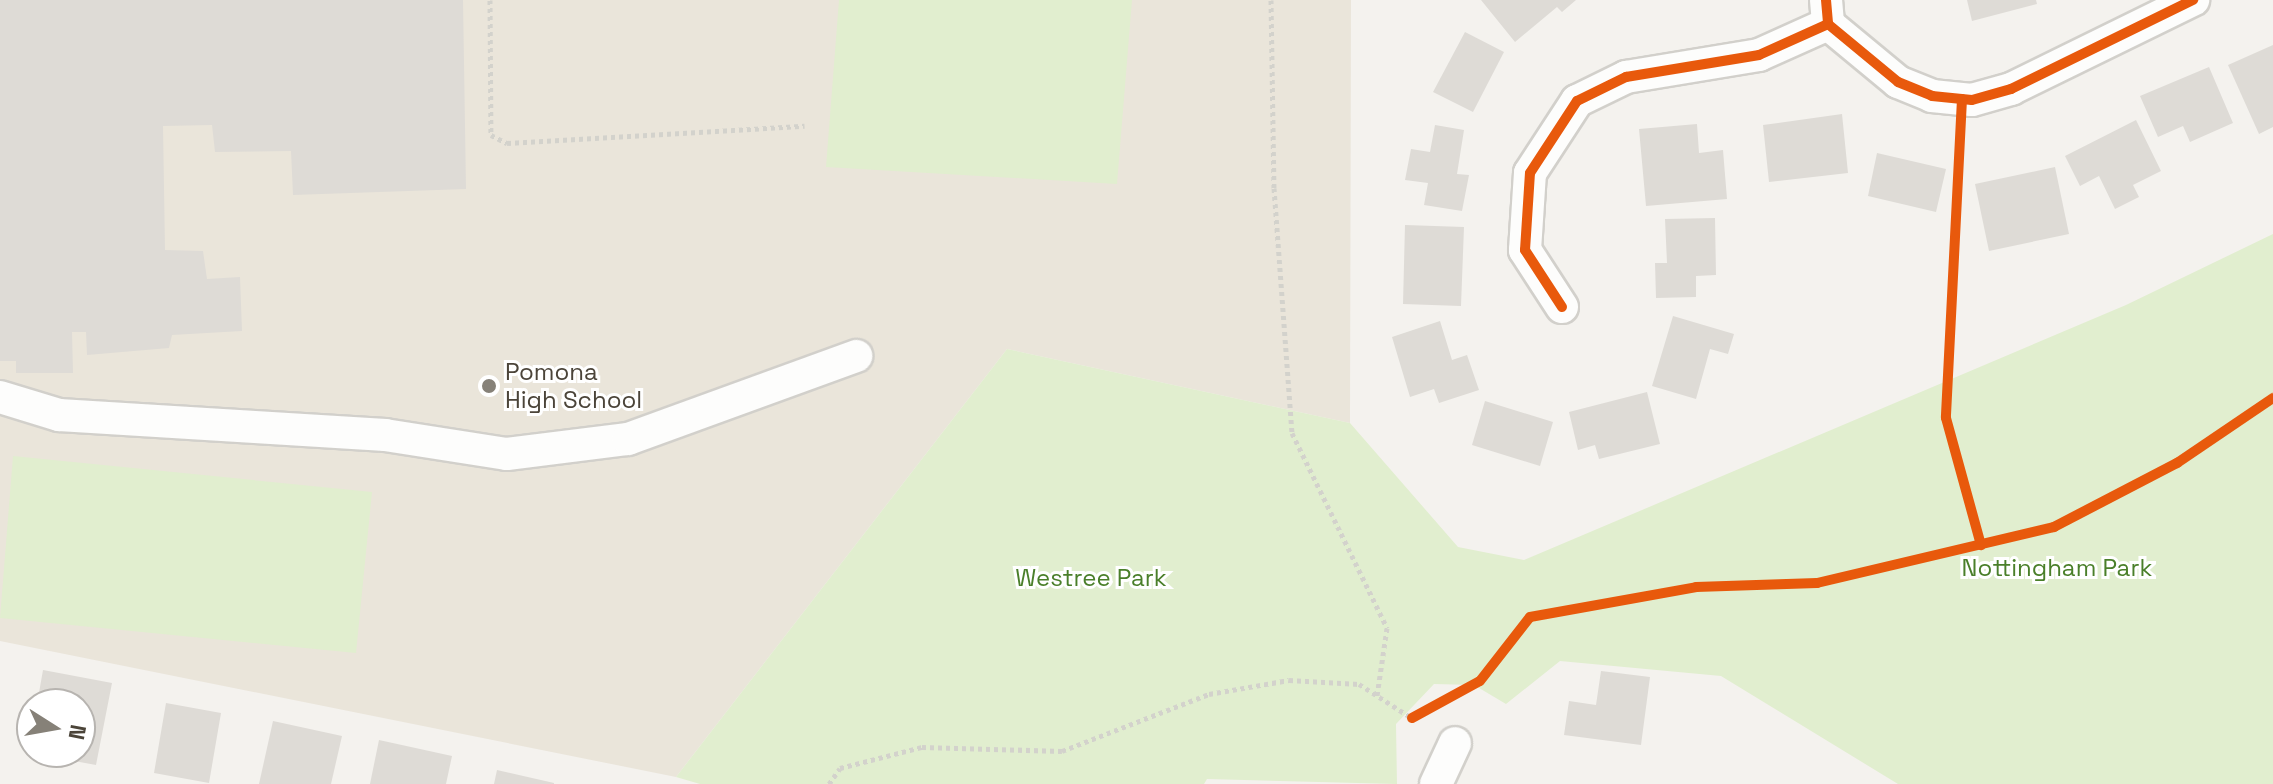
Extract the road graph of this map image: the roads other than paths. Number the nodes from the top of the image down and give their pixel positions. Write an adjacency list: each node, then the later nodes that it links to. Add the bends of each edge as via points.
1 (2193, 0): 2 (street, via 2011,89 1972,100 1932,96 1898,82)
2 (1827, 12): 3 (street, via 1759,55 1626,77 1577,101 1530,173 1525,250)
3 (1562, 307)
4 (856, 356): 5 (street, via 628,439 507,454 385,435 59,415)
5 (0, 397)
6 (1455, 743): 7 (street)
7 (1436, 784)

